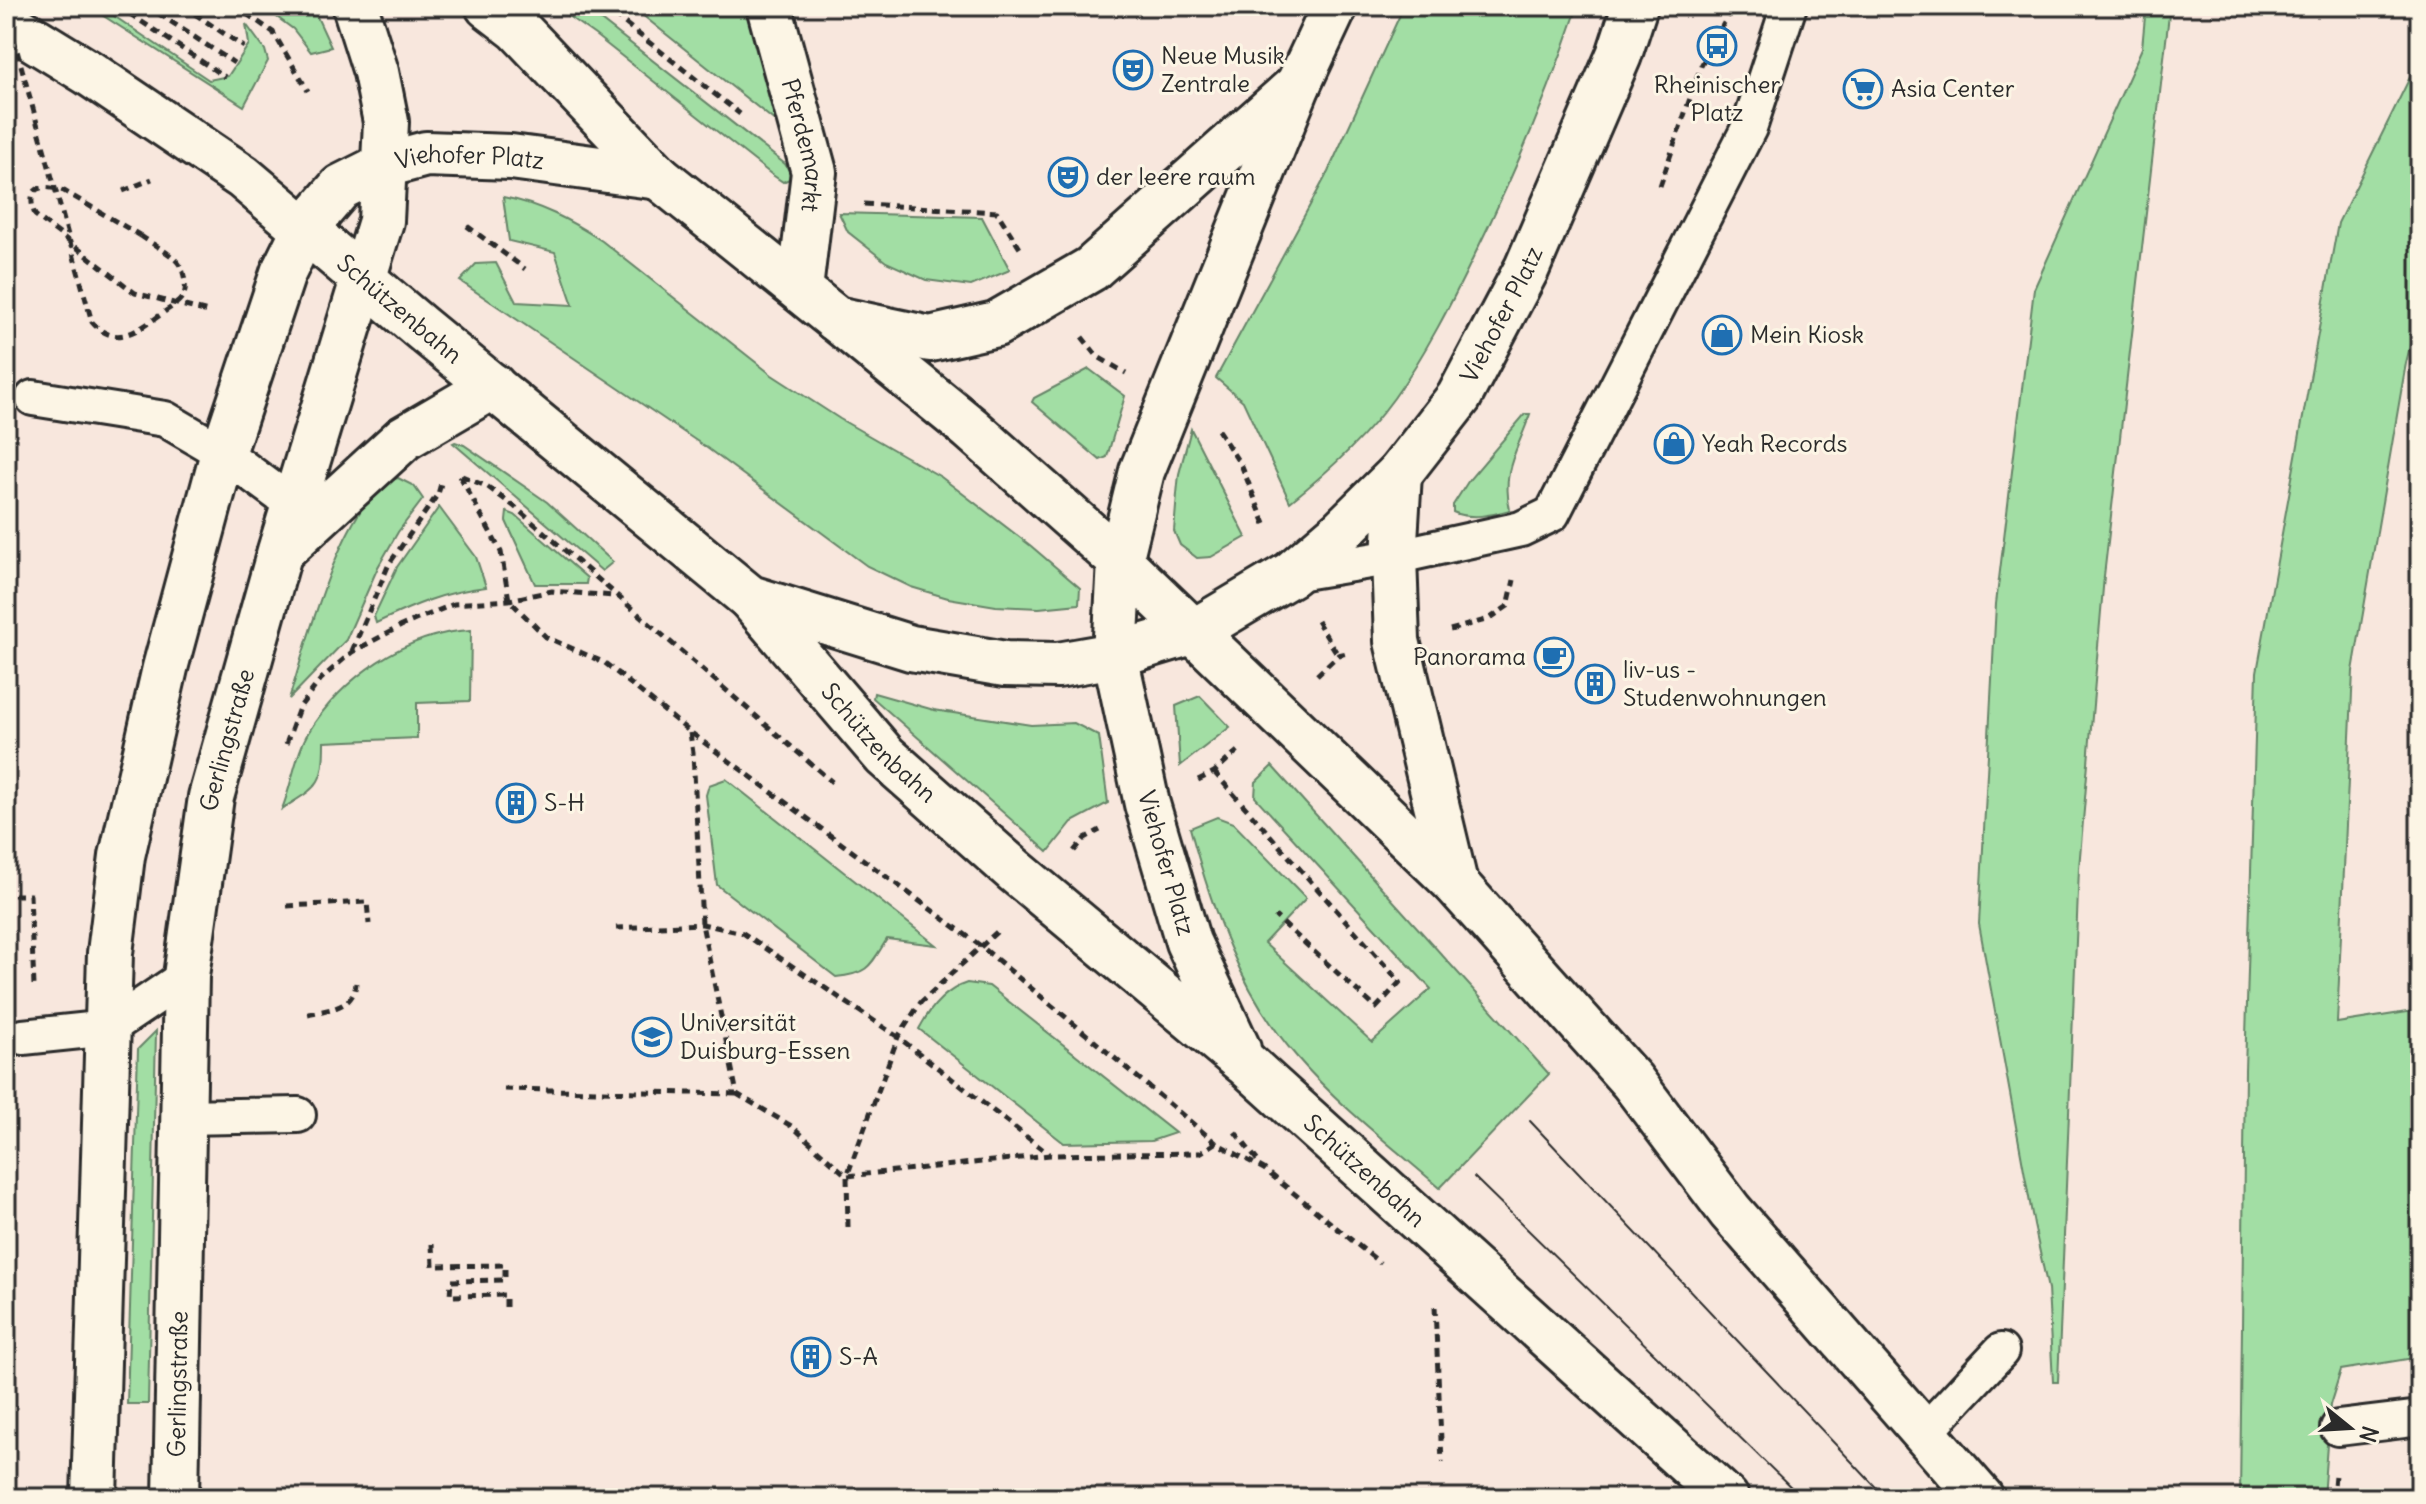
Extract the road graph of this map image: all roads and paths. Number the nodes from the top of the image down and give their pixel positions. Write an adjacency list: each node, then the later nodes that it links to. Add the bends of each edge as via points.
1 (118, 6): 17 (path)
2 (147, 6): 16 (path)
3 (183, 6): 15 (path)
4 (235, 6): 19 (path, via 273,32)
5 (355, 6): 20 (main road, Gerlingstraße, via 386,122)
6 (488, 6): 22 (main road, via 518,29)
7 (603, 6): 21 (path)
8 (769, 6): 21 (main road, Pferdemarkt)
9 (1335, 6): 18 (main road, Viehofer Platz)
10 (1635, 6): 39 (main road, Viehofer Platz, via 1527,268 1459,397)
11 (1733, 6): 23 (path, via 1701,66)
12 (1789, 6): 44 (lane, Viehofer Platz, via 1749,128 1552,514 1521,529)
13 (6, 11): 30 (path, bridge, via 92,322 100,331 134,334 178,302 184,292 182,269 141,236 64,191 51,186 39,188 30,201 35,215 135,293)
14 (6, 22): 25 (main road, Schützenbahn, via 243,177)
15 (244, 47)
16 (234, 63)
17 (225, 77)
18 (1298, 85): 31 (main road, Viehofer Platz, via 1091,269 996,324 930,339); 45 (main road, Viehofer Platz, via 1142,471)
19 (308, 91)
20 (385, 165): 22 (main road, Viehofer Platz, via 426,154 511,157); 25 (main road, Viehofer Platz, via 341,187); 28 (main road, Gerlingstraße, via 381,221)
21 (814, 172): 26 (path, via 842,203 997,212); 29 (main road, Pferdemarkt)
22 (659, 177): 29 (main road)
23 (1658, 191)
24 (467, 226): 27 (path)
25 (304, 230): 28 (main road, Schützenbahn); 37 (main road, via 283,273)
26 (1029, 263)
27 (525, 269)
28 (365, 280): 34 (main road, Schützenbahn); 41 (main road, Gerlingstraße)
29 (800, 289): 31 (main road)
30 (208, 312)
31 (836, 319): 45 (main road)
32 (1098, 357): 33 (path)
33 (1133, 378)
34 (493, 386): 43 (main road, via 404,438); 49 (main road, Schützenbahn)
35 (33, 398): 37 (lane, via 165,419)
36 (1217, 429): 42 (path, via 1242,467)
37 (223, 453): 41 (lane); 78 (main road, via 122,856 110,953)
38 (442, 468): 54 (path, via 438,494 389,564)
39 (1399, 474): 44 (main road); 47 (main road, Viehofer Platz)
40 (460, 476): 50 (path, via 501,552)
41 (295, 506): 43 (main road, Gerlingstraße)
42 (1265, 525)
43 (280, 551): 75 (main road, Gerlingstraße, via 211,797)
44 (1394, 557): 47 (lane, Viehofer Platz); 66 (main road, via 1397,641)
45 (1120, 561): 52 (main road); 56 (main road, Viehofer Platz)
46 (1516, 567): 53 (path, via 1508,606 1489,619)
47 (1291, 574): 52 (main road, Viehofer Platz)
48 (614, 596): 50 (path, via 552,591)
49 (750, 598): 56 (main road, Viehofer Platz, via 911,648 1005,664 1058,665); 81 (main road, Schützenbahn, via 885,756)
50 (509, 600): 54 (path, via 454,604); 59 (path, via 546,637 605,663)
51 (1318, 625): 57 (path)
52 (1195, 631): 56 (main road, Viehofer Platz); 66 (main road)
53 (1446, 632)
54 (352, 652): 61 (path, via 299,708)
55 (1351, 652): 57 (path)
56 (1115, 655): 81 (main road, Viehofer Platz, via 1147,804 1188,942)
57 (1338, 655): 58 (path)
58 (1308, 684)
59 (690, 732): 71 (path); 74 (path)
60 (1250, 740): 62 (path)
61 (283, 752)
62 (1214, 772): 63 (path); 69 (path, via 1400,982 1376,1008)
63 (1192, 783)
64 (1106, 827): 65 (path, via 1085,838)
65 (1069, 857)
66 (1455, 883): 97 (main road, via 1632,1081 1730,1211)
67 (14, 895): 79 (path, via 30,895)
68 (287, 906): 70 (path, via 367,902)
69 (1275, 916)
70 (369, 924)
71 (702, 924): 72 (path); 80 (path, via 743,933); 83 (path)
72 (616, 928)
73 (1002, 928): 74 (path)
74 (982, 947): 80 (path, via 921,1002); 86 (path)
75 (186, 976): 78 (lane); 85 (main road, Gerlingstraße)
76 (356, 983): 77 (path, via 344,1006)
77 (308, 1014)
78 (109, 1028): 79 (lane); 99 (main road)
79 (30, 1036)
80 (898, 1037): 87 (path); 88 (path)
81 (1245, 1063): 101 (main road, Schützenbahn)
82 (504, 1089): 83 (path)
83 (737, 1094): 88 (path, via 793,1127)
84 (298, 1115): 85 (lane)
85 (182, 1117): 100 (main road, Gerlingstraße)
86 (1216, 1143): 87 (path, via 1200,1153); 91 (path, via 1264,1169)
87 (1050, 1155): 88 (path)
88 (847, 1176): 89 (path)
89 (848, 1227)
90 (432, 1244): 93 (path, via 433,1266 505,1265 505,1280 451,1281 450,1296 506,1295)
91 (1386, 1268)
92 (1435, 1307): 98 (path)
93 (506, 1308)
94 (2001, 1351): 97 (lane)
95 (2420, 1418): 96 (lane)
96 (2338, 1428)
97 (1924, 1433): 102 (main road)
98 (1442, 1462)
99 (94, 1498)
100 (176, 1498)
101 (1726, 1498)
102 (1981, 1498)

